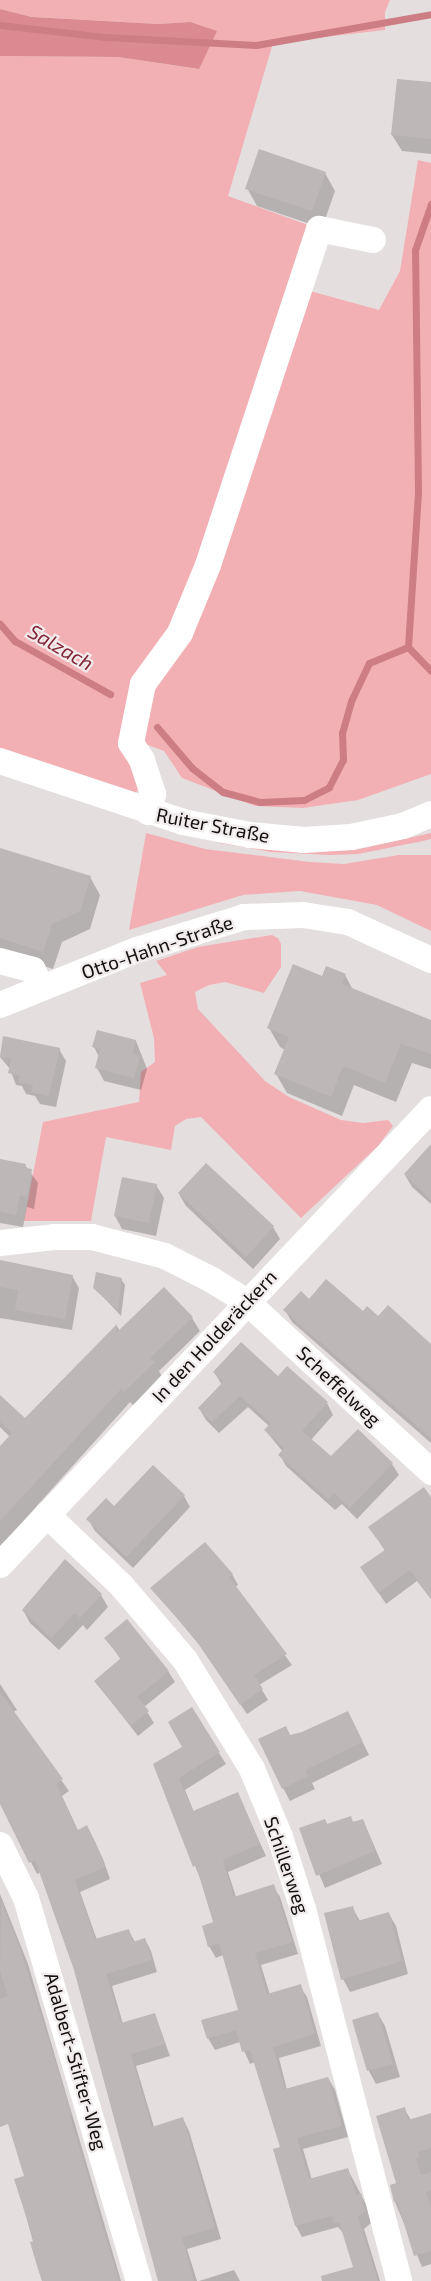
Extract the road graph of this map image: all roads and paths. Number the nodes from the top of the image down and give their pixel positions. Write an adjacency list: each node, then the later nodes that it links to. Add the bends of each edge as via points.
1 (373, 240): 3 (street, via 319,229 208,565 180,633 143,684 131,743 142,760 153,794)
2 (0, 761): 3 (street, Ruiter Straße)
3 (148, 812): 4 (street, Ruiter Straße, via 250,835 304,840 351,837 403,826)
4 (431, 814)
5 (431, 960): 7 (street, Otto-Hahn-Straße, via 348,922 304,915 244,917 137,950)
6 (0, 961): 7 (street, via 32,970)
7 (41, 988): 8 (street, Otto-Hahn-Straße)
8 (0, 1005)
9 (431, 1108): 11 (street, In den Holderäckern)
10 (0, 1243): 11 (street, Scheffelweg, via 92,1237 165,1256)
11 (246, 1301): 12 (street, Scheffelweg); 13 (street, In den Holderäckern)
12 (431, 1472)
13 (47, 1515): 14 (street, In den Holderäckern); 17 (street, Schillerweg, via 121,1585 185,1660 252,1768 280,1837 303,1909)
14 (0, 1566)
15 (0, 1845): 16 (street, Adalbert-Stifter-Weg, via 29,1907)
16 (139, 2281)
17 (399, 2281)

